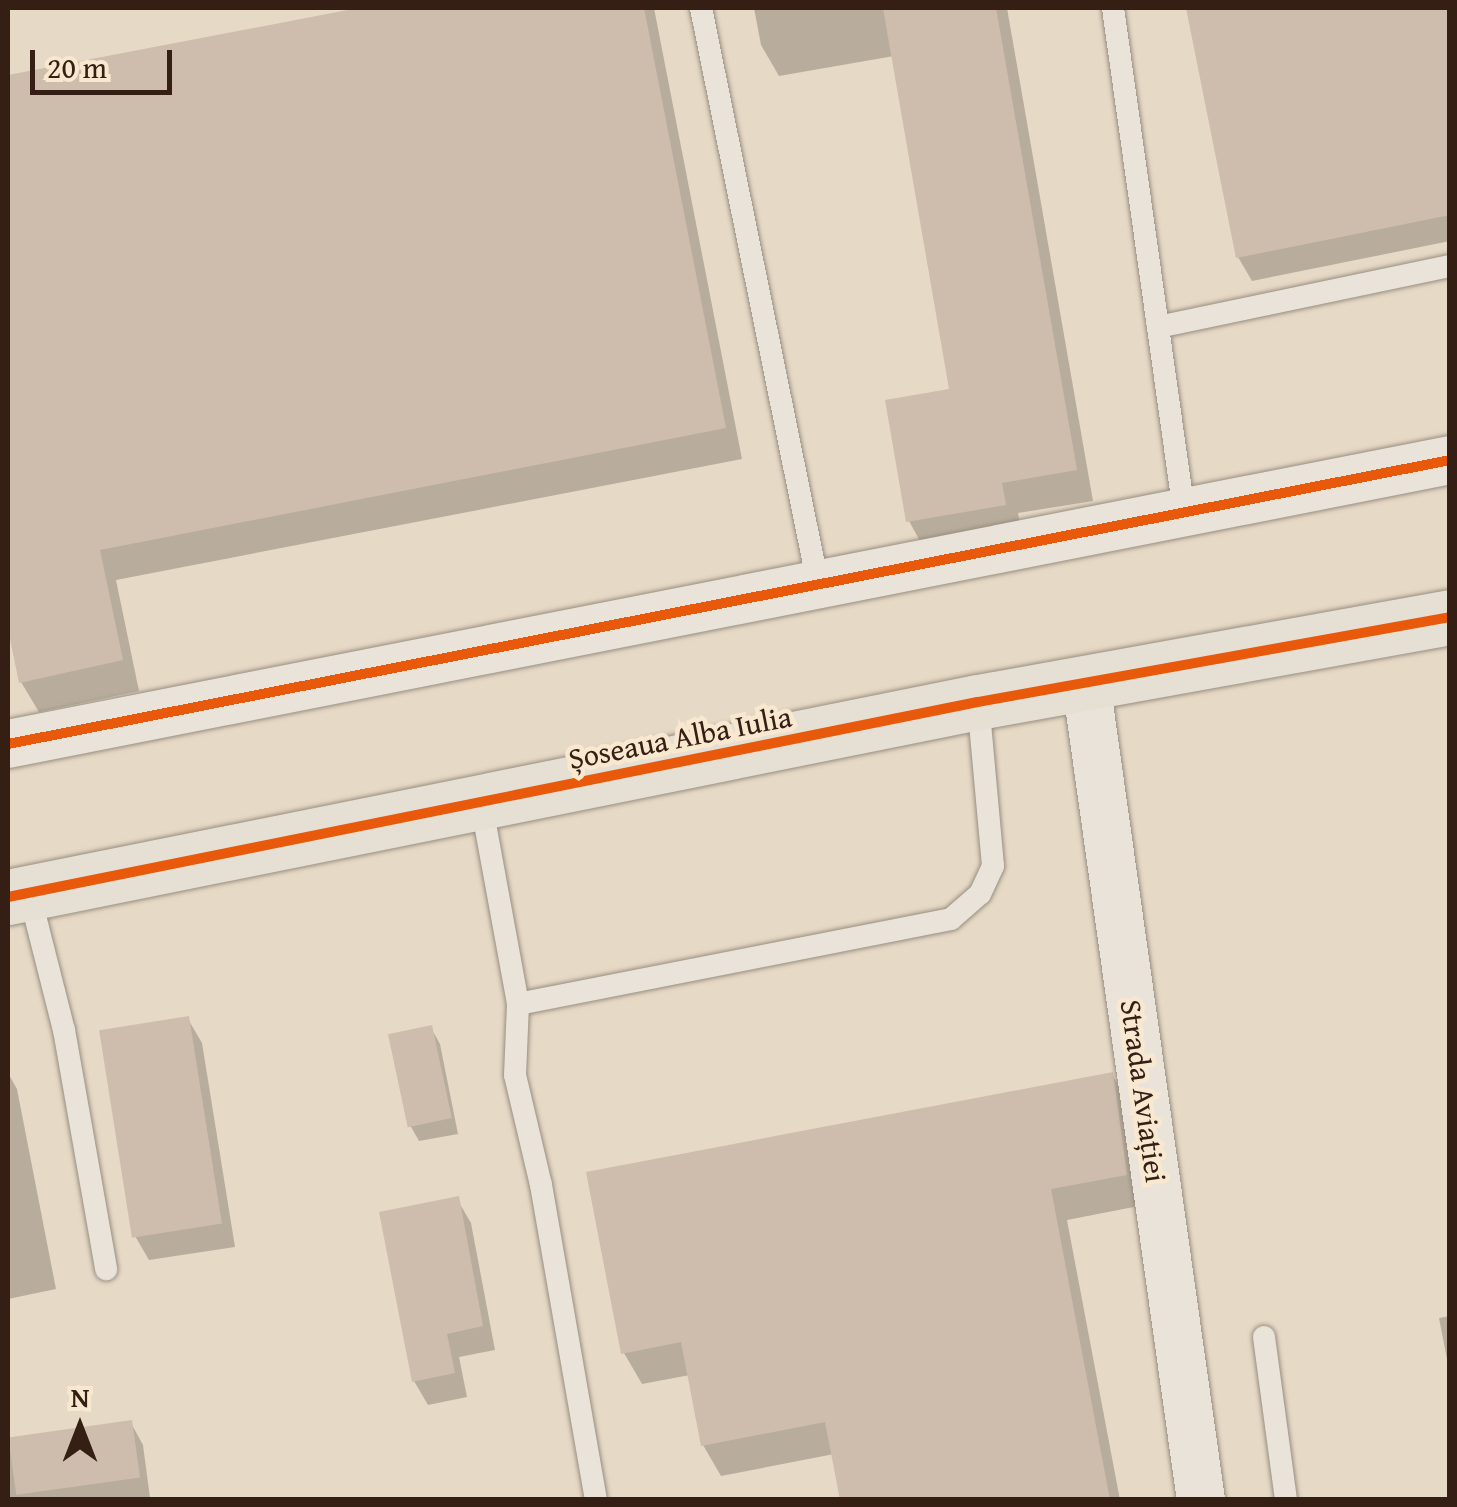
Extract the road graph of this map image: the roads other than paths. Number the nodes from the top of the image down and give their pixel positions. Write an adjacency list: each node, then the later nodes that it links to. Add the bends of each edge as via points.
1 (701, 8): 7 (lane)
2 (1113, 8): 4 (lane)
3 (1450, 266): 4 (lane)
4 (1158, 327): 6 (lane)
5 (1450, 460): 6 (street)
6 (1184, 512): 7 (street)
7 (818, 584): 13 (street)
8 (1450, 601): 10 (main road, Șoseaua Alba Iulia)
9 (1450, 617): 10 (main road, Șoseaua Alba Iulia)
10 (1364, 629): 11 (main road, Șoseaua Alba Iulia)
11 (1086, 682): 12 (main road, Șoseaua Alba Iulia); 20 (street, Strada Aviației)
12 (978, 702): 14 (main road, Șoseaua Alba Iulia); 16 (lane, via 993,866 980,894 951,919)
13 (8, 744)
14 (481, 802): 15 (main road, Șoseaua Alba Iulia); 16 (lane)
15 (18, 894): 17 (lane, via 64,1030)
16 (518, 1004): 19 (lane, via 516,1076)
17 (106, 1269)
18 (1264, 1337): 21 (lane)
19 (596, 1500)
20 (1201, 1500)
21 (1286, 1500)

